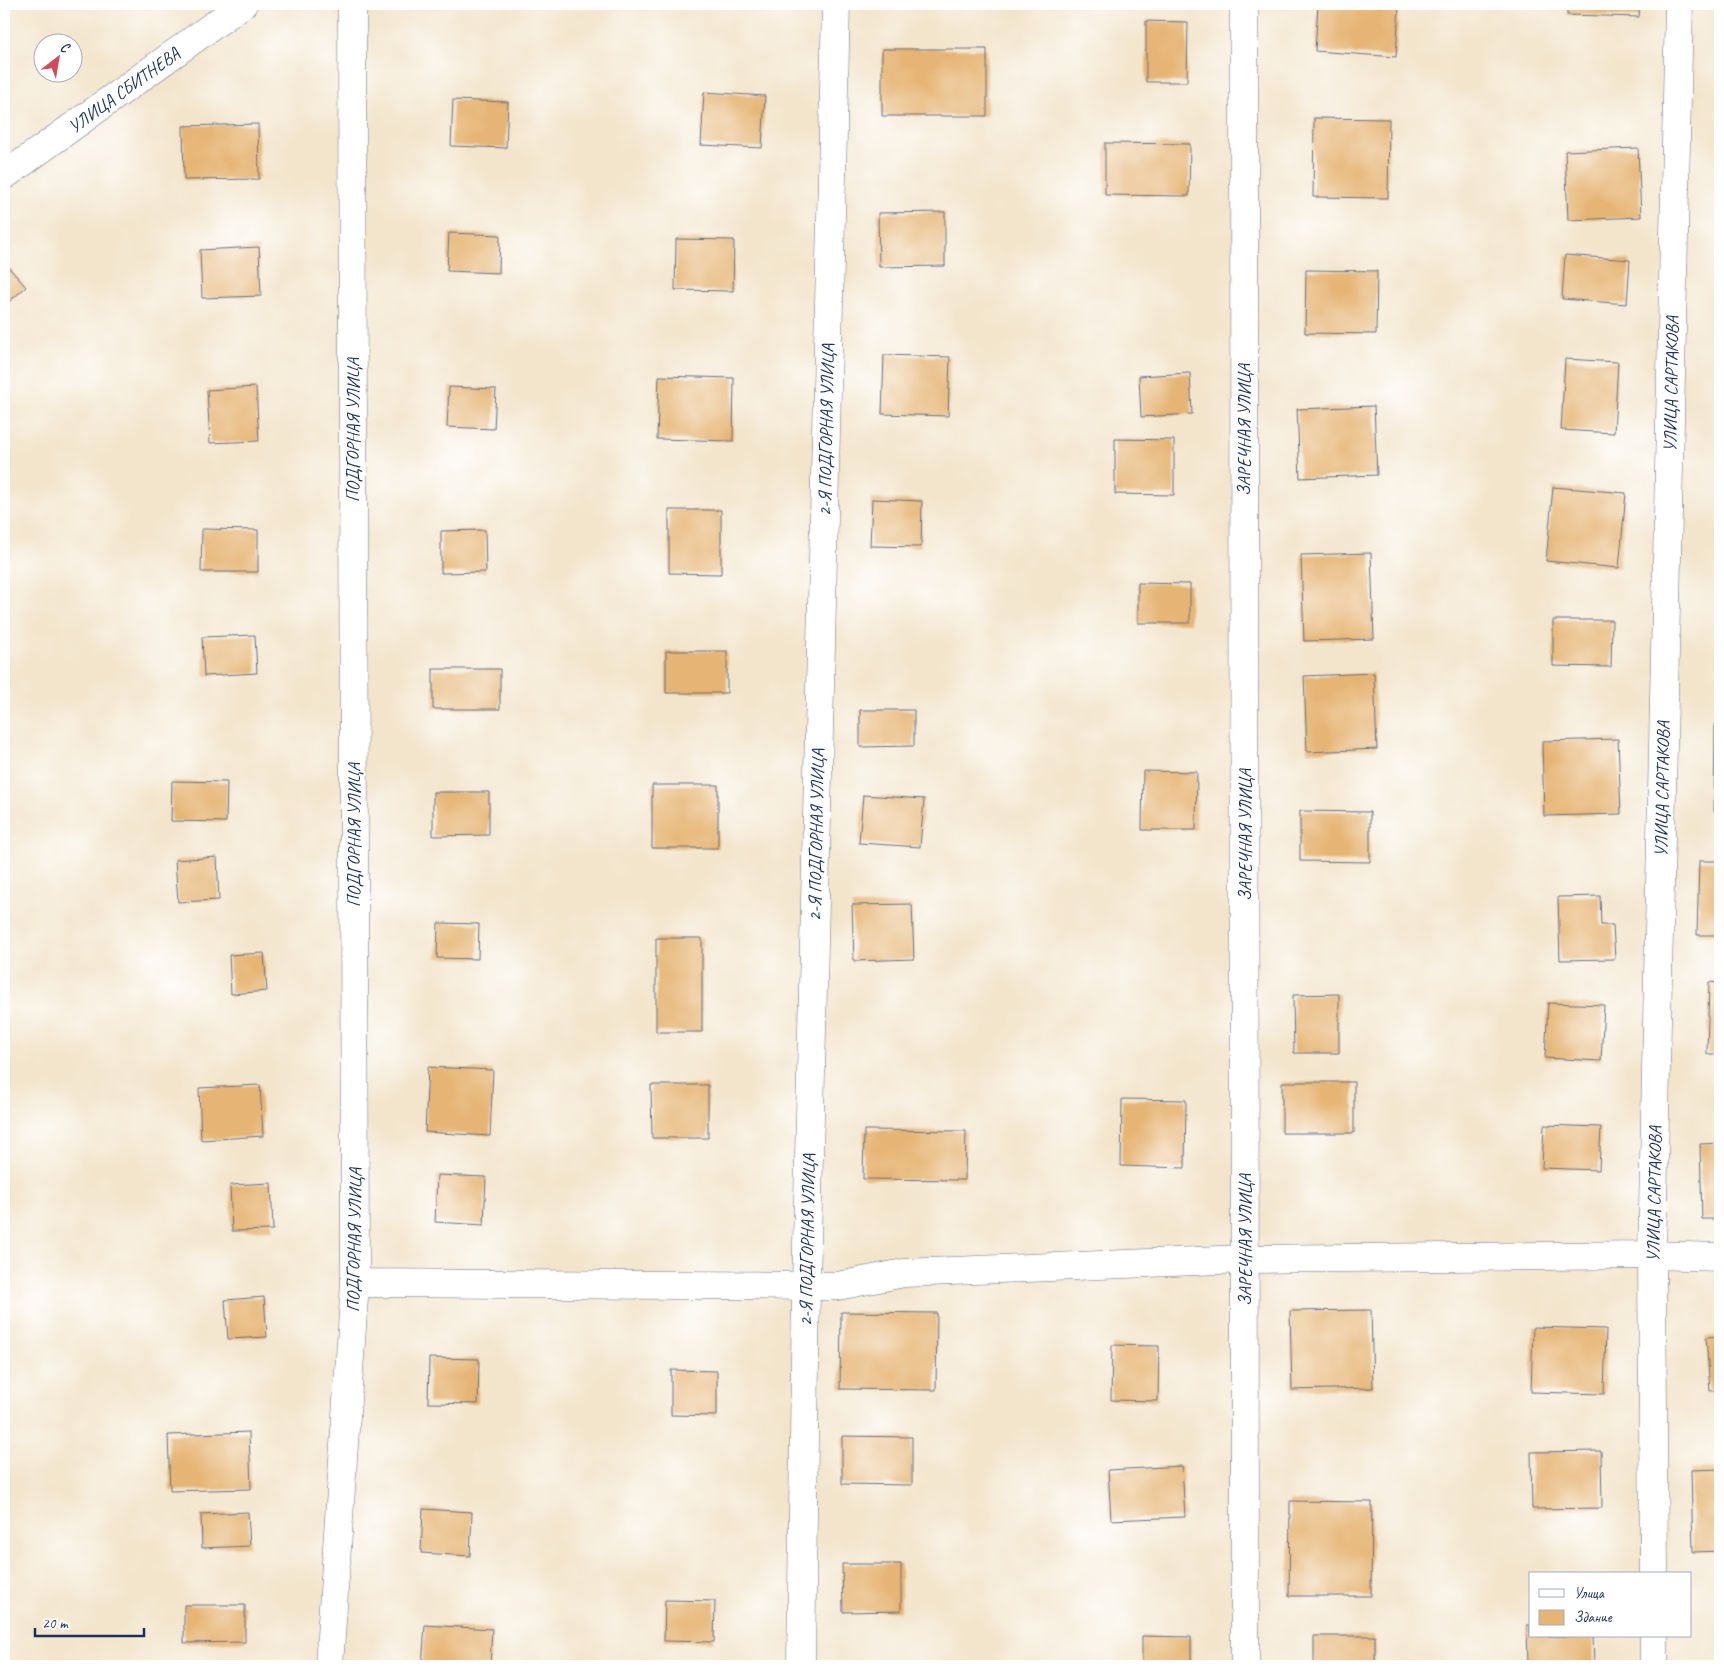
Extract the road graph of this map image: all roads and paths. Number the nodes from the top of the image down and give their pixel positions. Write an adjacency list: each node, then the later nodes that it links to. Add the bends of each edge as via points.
1 (244, 4): 6 (street, УЛИЦА СБИТНЕВА)
2 (352, 4): 10 (street, ПОДГОРНАЯ УЛИЦА)
3 (836, 4): 11 (street, 2-Я ПОДГОРНАЯ УЛИЦА)
4 (1244, 4): 9 (street, ЗАРЕЧНАЯ УЛИЦА)
5 (1679, 4): 7 (street, УЛИЦА САРТАКОВА)
6 (4, 176)
7 (1652, 1254): 8 (street); 9 (street); 12 (street, УЛИЦА САРТАКОВА)
8 (1720, 1258)
9 (1245, 1259): 11 (street, via 904,1273 838,1286); 16 (street, ЗАРЕЧНАЯ УЛИЦА)
10 (355, 1283): 11 (street); 14 (street, ПОДГОРНАЯ УЛИЦА)
11 (806, 1286): 15 (street, 2-Я ПОДГОРНАЯ УЛИЦА)
12 (1654, 1572)
13 (1654, 1638): 17 (street)
14 (329, 1666)
15 (800, 1666)
16 (1245, 1666)
17 (1654, 1666)

